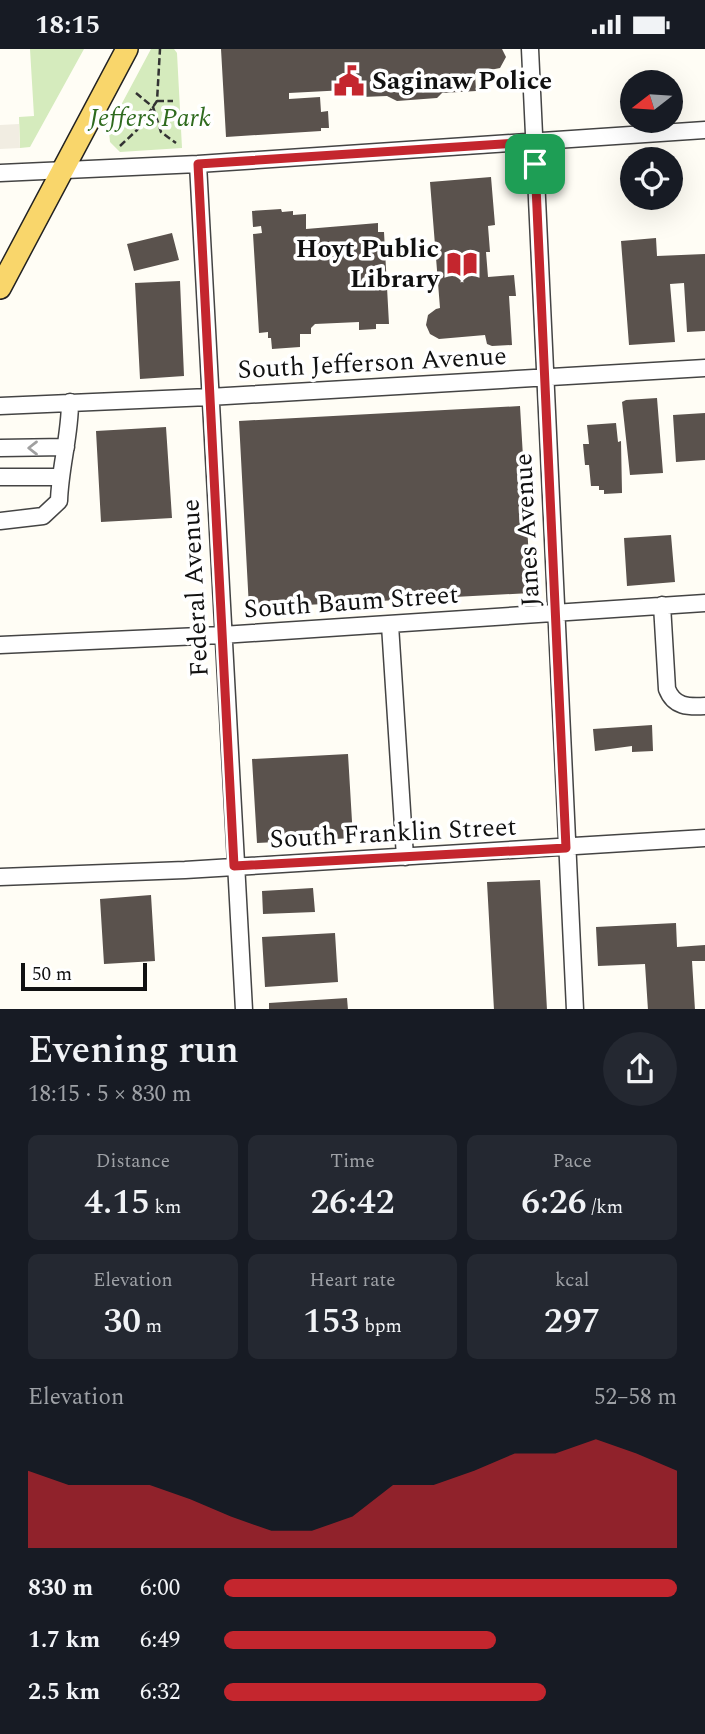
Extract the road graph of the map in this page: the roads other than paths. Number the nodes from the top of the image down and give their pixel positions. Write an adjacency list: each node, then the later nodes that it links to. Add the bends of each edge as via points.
1 (127, 49): 6 (main road)
2 (530, 49): 4 (street, Janes Avenue)
3 (705, 130): 4 (street)
4 (534, 142): 5 (street); 10 (street, Janes Avenue)
5 (198, 164): 6 (street); 11 (street, Federal Avenue)
6 (64, 169): 7 (street); 8 (main road)
7 (0, 173)
8 (0, 288)
9 (705, 368): 10 (street, South Jefferson Avenue)
10 (544, 378): 11 (street, South Jefferson Avenue); 21 (street, Janes Avenue)
11 (209, 397): 12 (street, South Jefferson Avenue); 23 (street, Federal Avenue)
12 (70, 403): 13 (street, South Jefferson Avenue); 14 (street)
13 (0, 406)
14 (66, 447): 15 (street, one-way to 15); 17 (street)
15 (0, 448)
16 (0, 477): 17 (street)
17 (60, 477): 18 (street, via 59,501 43,516)
18 (0, 521)
19 (705, 603): 20 (street, South Baum Street)
20 (662, 605): 21 (street, South Baum Street); 25 (street, via 670,697 683,706)
21 (555, 611): 22 (street, South Baum Street); 27 (street, Janes Avenue)
22 (390, 625): 23 (street, South Baum Street); 28 (street)
23 (222, 635): 24 (street, South Baum Street); 29 (street, Federal Avenue)
24 (0, 645)
25 (705, 706)
26 (705, 838): 27 (street, South Franklin Street)
27 (566, 848): 28 (street, South Franklin Street); 32 (street, Janes Avenue)
28 (405, 857): 29 (street, South Franklin Street)
29 (234, 866): 30 (street, South Franklin Street); 31 (street, Federal Avenue)
30 (0, 877)
31 (244, 1009)
32 (575, 1009)

